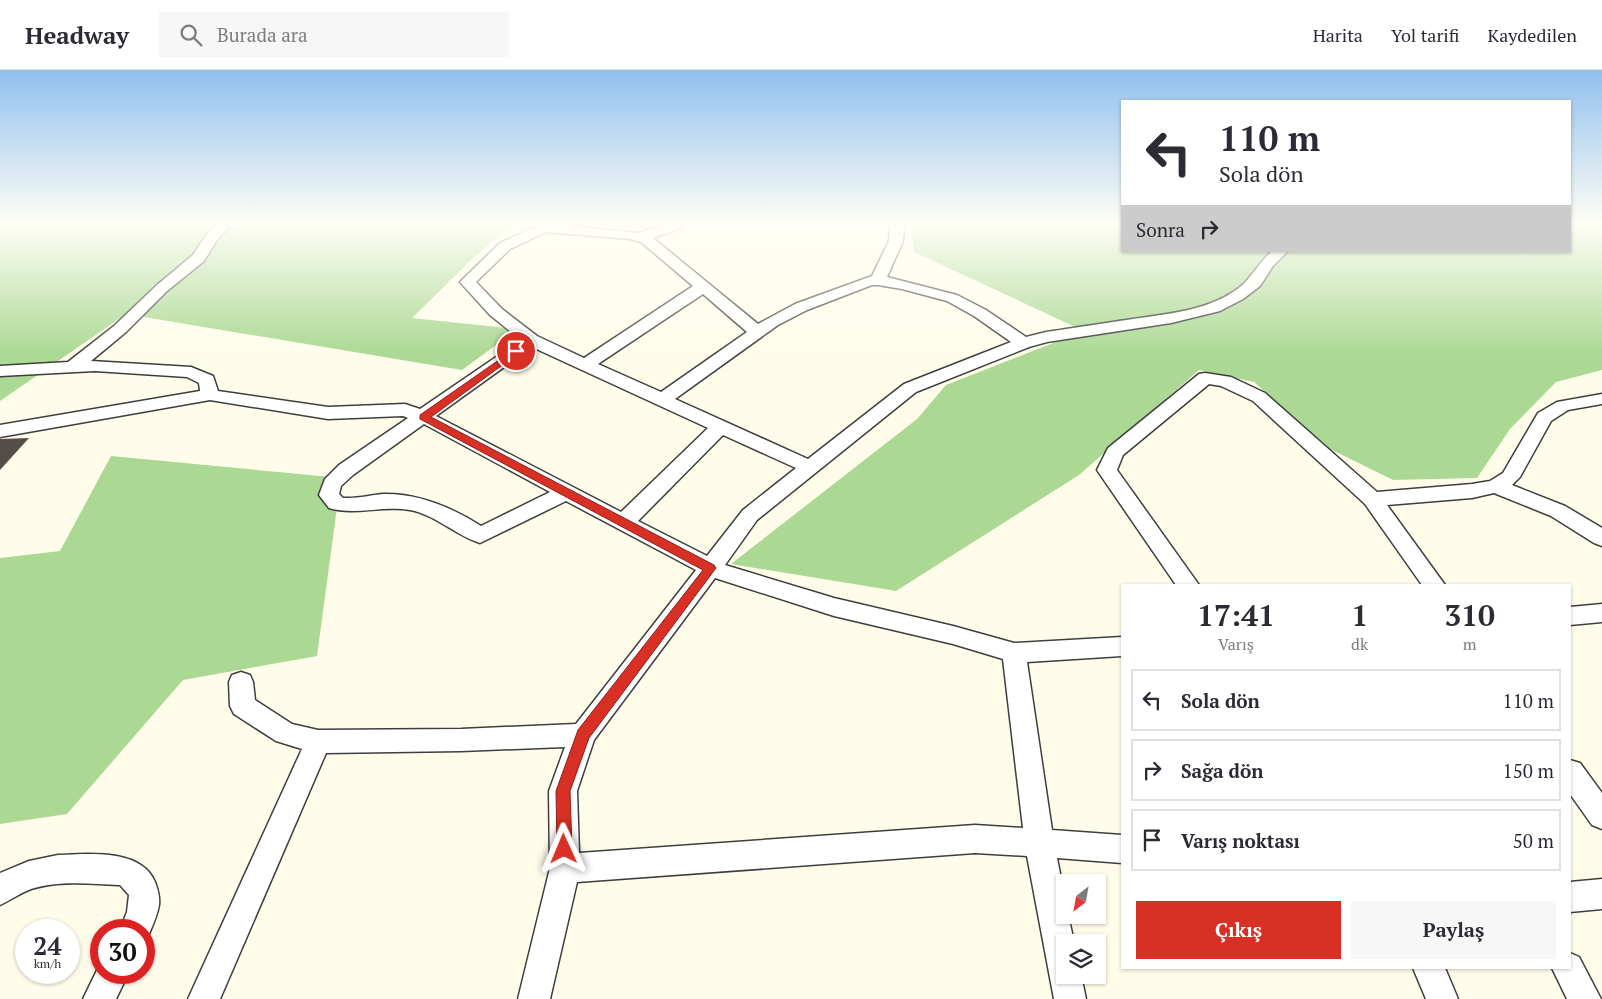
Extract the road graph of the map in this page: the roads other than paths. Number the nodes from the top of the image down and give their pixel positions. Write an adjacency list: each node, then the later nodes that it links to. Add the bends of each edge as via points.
1 (186, 268): 12 (street)
2 (482, 268): 9 (street, via 468,282 496,312)
3 (681, 268): 7 (street)
4 (883, 268): 6 (street)
5 (1264, 268): 10 (street, via 1255,283 1214,308)
6 (878, 280): 8 (street, via 801,307); 10 (street, via 952,298)
7 (703, 287): 8 (street); 11 (street)
8 (757, 332): 16 (street)
9 (531, 340): 11 (street); 17 (street)
10 (1024, 343): 20 (street, via 910,388)
11 (585, 365): 16 (street)
12 (73, 367): 13 (street); 14 (street, via 191,372 207,380)
13 (0, 371)
14 (210, 395): 17 (street, via 328,413 406,410); 19 (street)
15 (1602, 399): 21 (street, via 1563,406 1544,417 1510,476)
16 (661, 400): 18 (street)
17 (424, 417): 22 (street); 22 (street, via 346,470 329,490 331,500 343,505 396,501 424,506 450,516 480,535)
18 (720, 427): 20 (street); 24 (street)
19 (0, 431)
20 (810, 467): 26 (street, via 750,515)
21 (1496, 486): 23 (street); 25 (street, via 1558,511)
22 (567, 492): 24 (street)
23 (1372, 499): 27 (street, via 1259,397 1225,381 1205,378 1115,452 1107,470); 28 (street)
24 (624, 522): 26 (street)
25 (1602, 538)
26 (710, 568): 32 (street, via 834,607); 34 (street)
27 (1187, 584)
28 (1433, 584)
29 (1602, 613): 30 (street)
30 (1571, 616)
31 (1121, 646): 32 (street)
32 (1014, 653): 38 (street)
33 (241, 682): 35 (street, via 243,706 285,733)
34 (583, 735): 35 (street); 40 (street, via 563,791)
35 (318, 742): 51 (street)
36 (1571, 773): 37 (street)
37 (1602, 816)
38 (1039, 843): 39 (street); 40 (street, via 975,839); 45 (street)
39 (1121, 849)
40 (565, 868): 52 (street)
41 (0, 890): 44 (street, via 16,880 46,870 120,871 131,874 143,888 144,909)
42 (1602, 894): 43 (street)
43 (1571, 897)
44 (140, 919)
45 (1057, 934)
46 (1429, 969): 54 (street)
47 (1569, 969): 55 (street)
48 (107, 984): 50 (street)
49 (1067, 984): 53 (street)
50 (99, 999)
51 (204, 999)
52 (534, 999)
53 (1070, 999)
54 (1442, 999)
55 (1585, 999)

